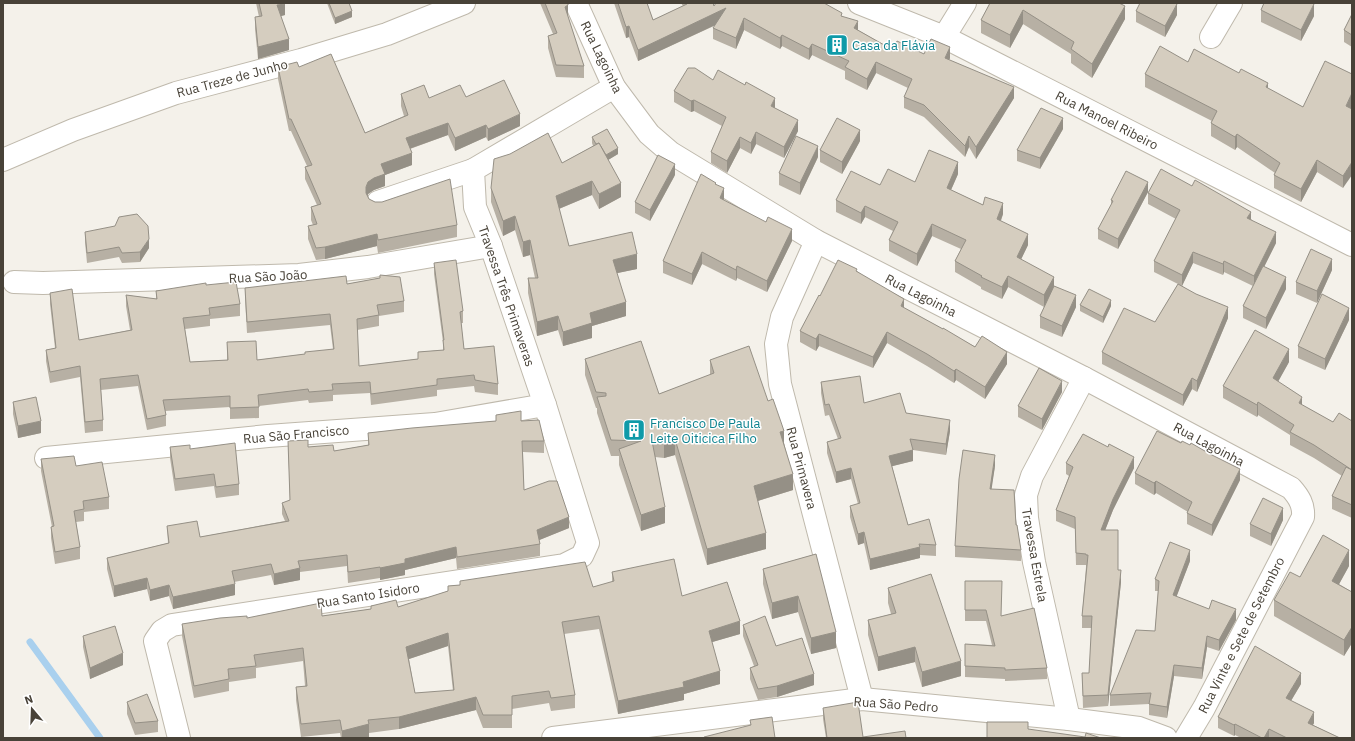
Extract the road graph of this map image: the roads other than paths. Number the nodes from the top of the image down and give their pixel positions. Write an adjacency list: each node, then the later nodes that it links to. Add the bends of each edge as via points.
1 (464, 3): 9 (street, Rua Treze de Junho, via 387,34 176,93 74,130)
2 (576, 3): 8 (street, Rua Lagoinha)
3 (859, 3): 6 (street, Rua Manoel Ribeiro)
4 (965, 3): 6 (street)
5 (1231, 3): 7 (street)
6 (944, 37): 13 (street, Rua Manoel Ribeiro)
7 (1211, 37)
8 (614, 87): 10 (street); 12 (street, Rua Lagoinha, via 649,134 671,153)
9 (3, 160)
10 (473, 170): 11 (street); 14 (street, Travessa Três Primaveras, via 475,207)
11 (378, 202)
12 (816, 241): 16 (street, Rua Lagoinha); 21 (street, Rua Primavera, via 782,317 776,344 780,384)
13 (1351, 242)
14 (491, 246): 15 (street, Rua São João, via 368,268 299,275); 17 (street, Travessa Três Primaveras)
15 (14, 282)
16 (1084, 378): 19 (street, Rua Lagoinha, via 1291,488 1299,497 1303,509 1303,517); 22 (street, Travessa Estrela, via 1032,476 1026,495 1034,562)
17 (545, 405): 18 (street, Rua São Francisco, via 435,424 268,436); 20 (street, Travessa Três Primaveras, via 588,543 582,556)
18 (46, 458)
19 (1294, 532): 27 (street, Rua Vinte e Sete de Setembro, via 1204,708)
20 (564, 565): 24 (street, Rua Santo Isidoro, via 172,625 162,631 155,641)
21 (862, 699): 22 (street, Rua São Pedro); 25 (street, Rua São Pedro)
22 (1069, 719): 23 (street, Rua São Pedro)
23 (1136, 733): 26 (street, Rua São Pedro)
24 (179, 738)
25 (554, 738)
26 (1166, 738)
27 (1186, 738)

